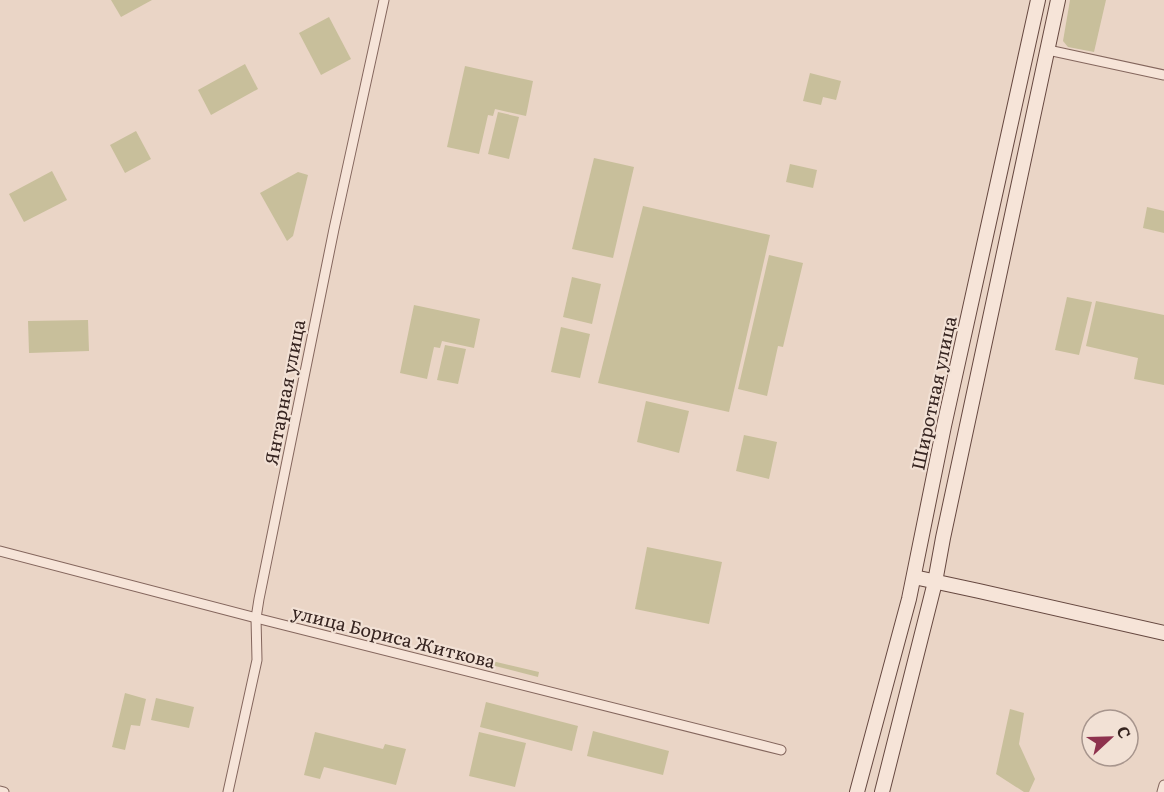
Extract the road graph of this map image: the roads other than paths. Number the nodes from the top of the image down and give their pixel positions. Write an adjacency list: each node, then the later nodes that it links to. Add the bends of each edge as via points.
1 (384, 0): 13 (street, Янтарная улица)
2 (1038, 0): 6 (main road, Широтная улица)
3 (1058, 0): 4 (main road)
4 (1048, 50): 5 (street); 7 (main road)
5 (1164, 75)
6 (989, 221): 7 (main road, via 997,233 1006,232); 8 (main road, Широтная улица)
7 (1010, 226): 9 (main road)
8 (978, 272): 9 (main road, via 984,265 991,265); 11 (main road, Широтная улица)
9 (999, 277): 12 (main road)
10 (0, 551): 13 (street, улица Бориса Житкова)
11 (914, 577): 12 (main road); 18 (main road, Широтная улица)
12 (935, 582): 14 (main road); 19 (main road)
13 (255, 618): 15 (street, улица Бориса Житкова); 17 (street, Янтарная улица, via 257,660)
14 (1164, 633)
15 (781, 750)
16 (1164, 785): 20 (street)
17 (228, 792)
18 (857, 792)
19 (882, 792)
20 (1162, 792)

